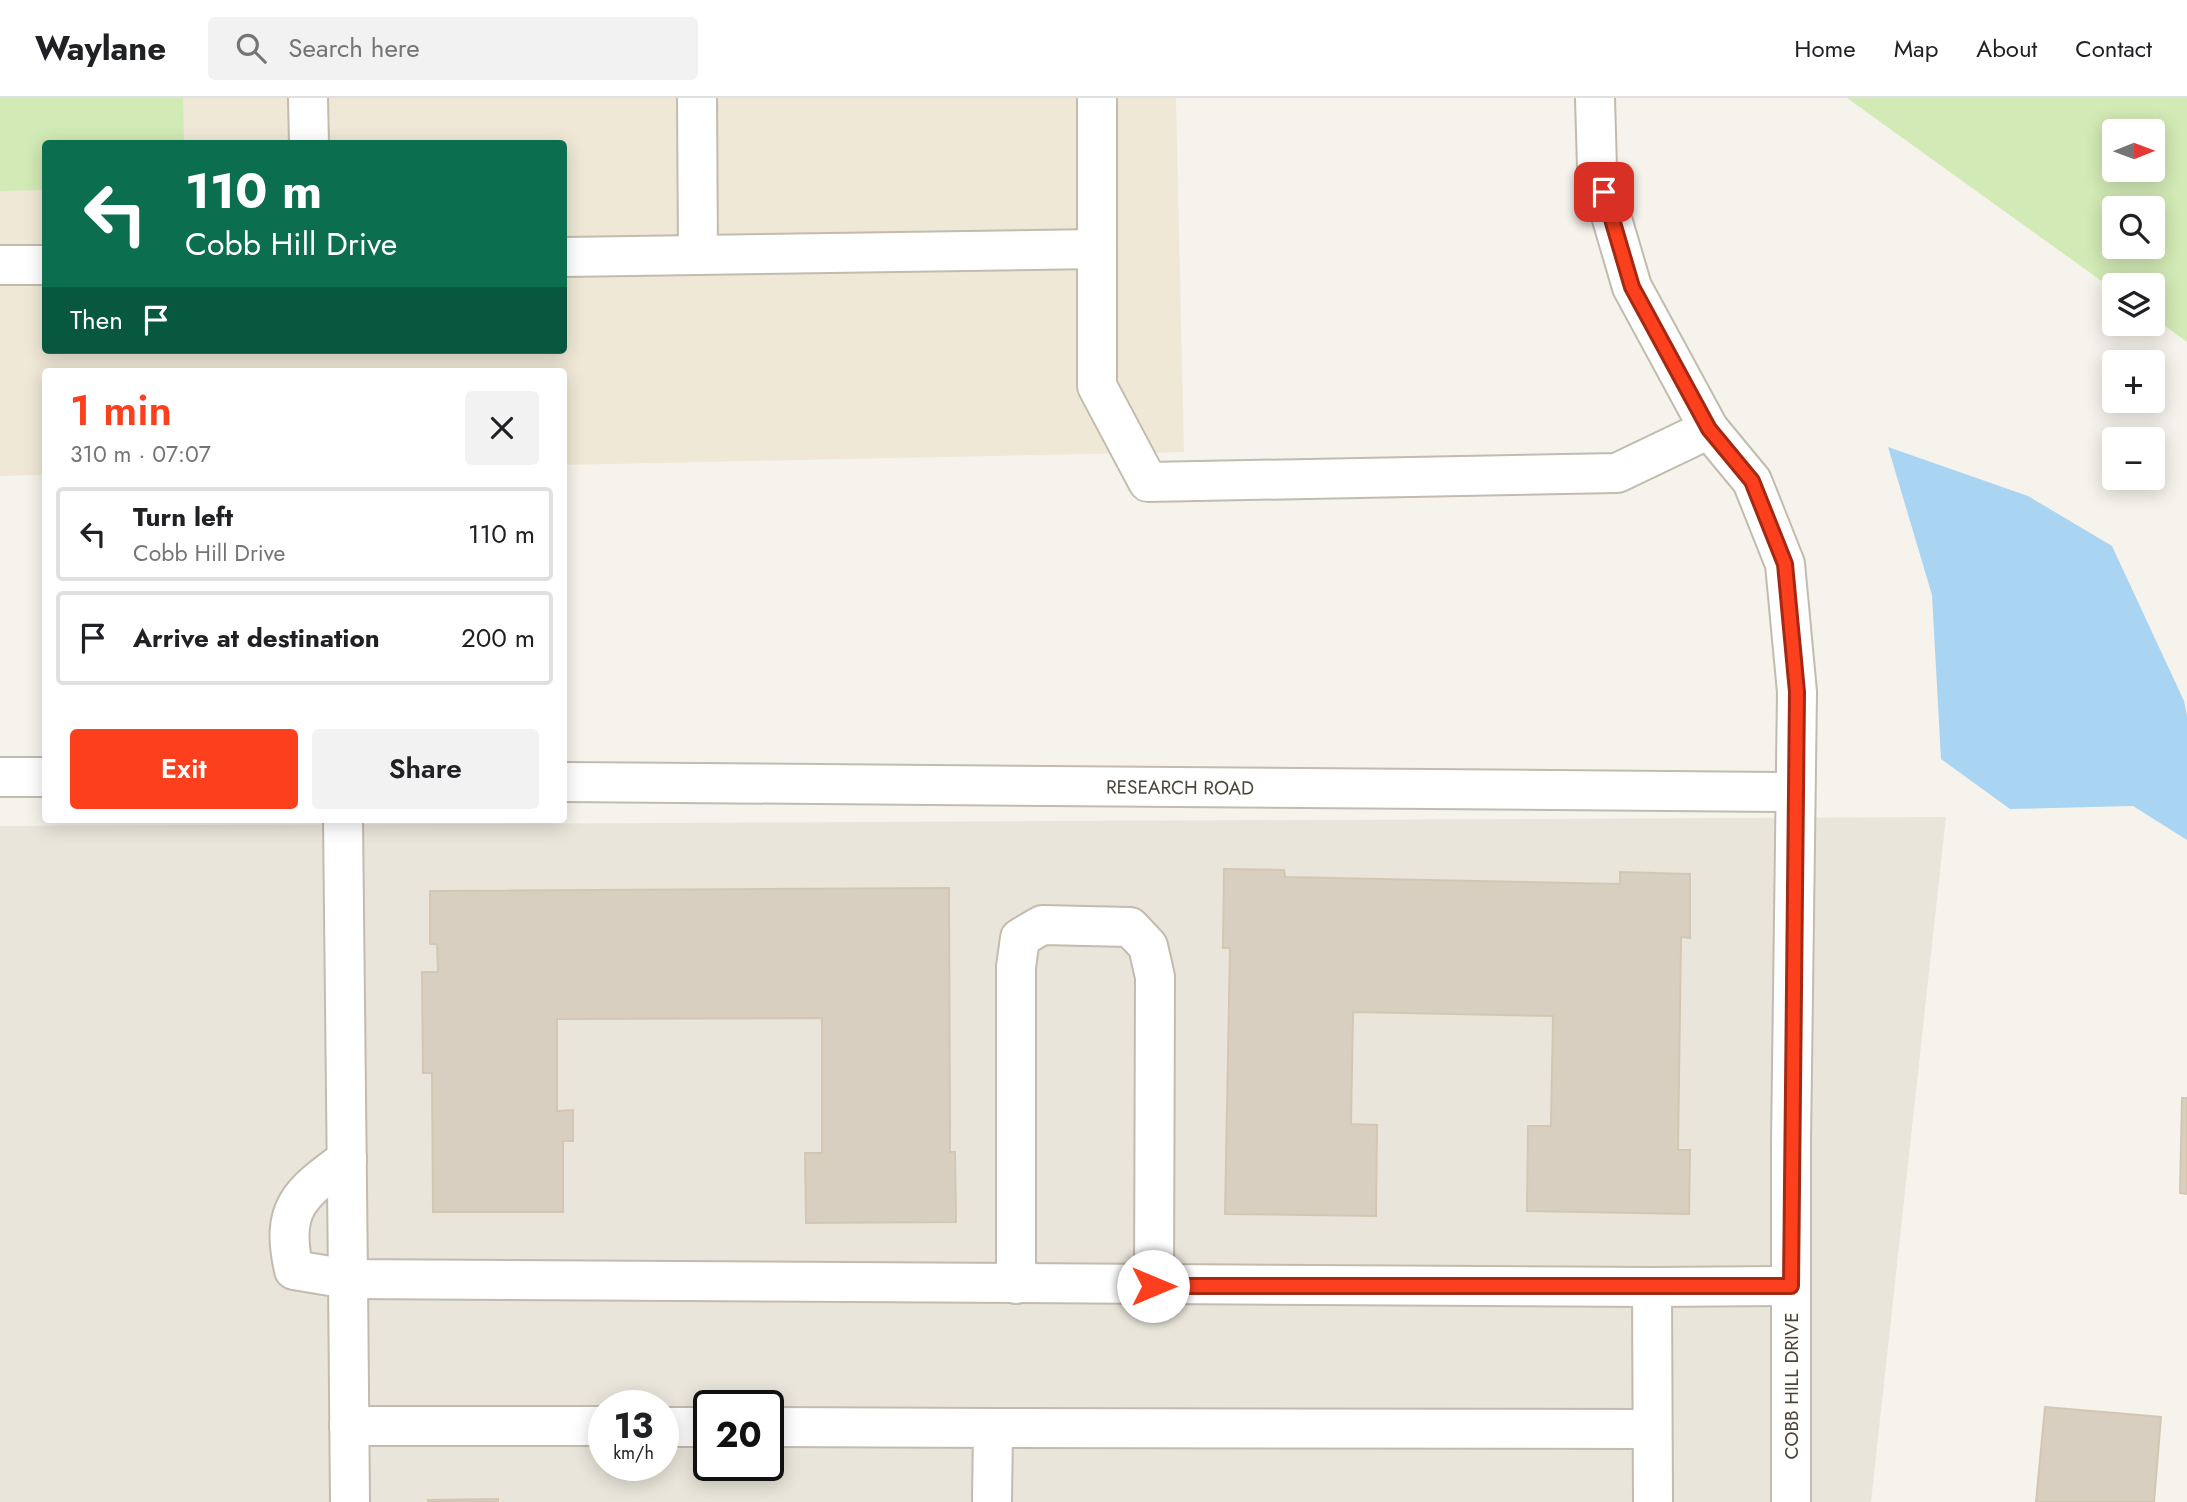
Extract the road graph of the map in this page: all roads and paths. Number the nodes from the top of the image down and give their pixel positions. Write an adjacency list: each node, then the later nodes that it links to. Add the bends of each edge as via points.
1 (308, 98): 5 (street)
2 (697, 98): 7 (street)
3 (1097, 98): 6 (street)
4 (1595, 98): 11 (street, COBB HILL DRIVE, via 1597,168 1632,287)
5 (309, 140)
6 (1097, 249): 7 (street); 11 (street, via 1097,386 1148,482 1617,473)
7 (698, 255): 8 (street)
8 (567, 257)
9 (42, 264): 10 (street)
10 (0, 265)
11 (1709, 429): 15 (street, COBB HILL DRIVE, via 1752,481 1785,564 1797,692)
12 (0, 776): 13 (street)
13 (42, 777)
14 (567, 782): 15 (street, RESEARCH ROAD)
15 (1795, 792): 21 (street, COBB HILL DRIVE)
16 (343, 823): 17 (street)
17 (346, 1159): 18 (street); 18 (street, via 307,1188 292,1208 288,1243 294,1270)
18 (348, 1279): 19 (street); 23 (street)
19 (1016, 1284): 20 (street); 20 (street, via 1016,967 1020,938 1042,925 1130,927 1148,946 1155,977)
20 (1153, 1286): 22 (street)
21 (1791, 1286): 22 (street); 31 (street, COBB HILL DRIVE)
22 (1652, 1287): 27 (street)
23 (349, 1426): 24 (street); 28 (street)
24 (588, 1426)
25 (784, 1427): 26 (street)
26 (993, 1428): 27 (street); 29 (street)
27 (1652, 1429): 30 (street)
28 (350, 1502)
29 (992, 1502)
30 (1653, 1502)
31 (1791, 1502)

